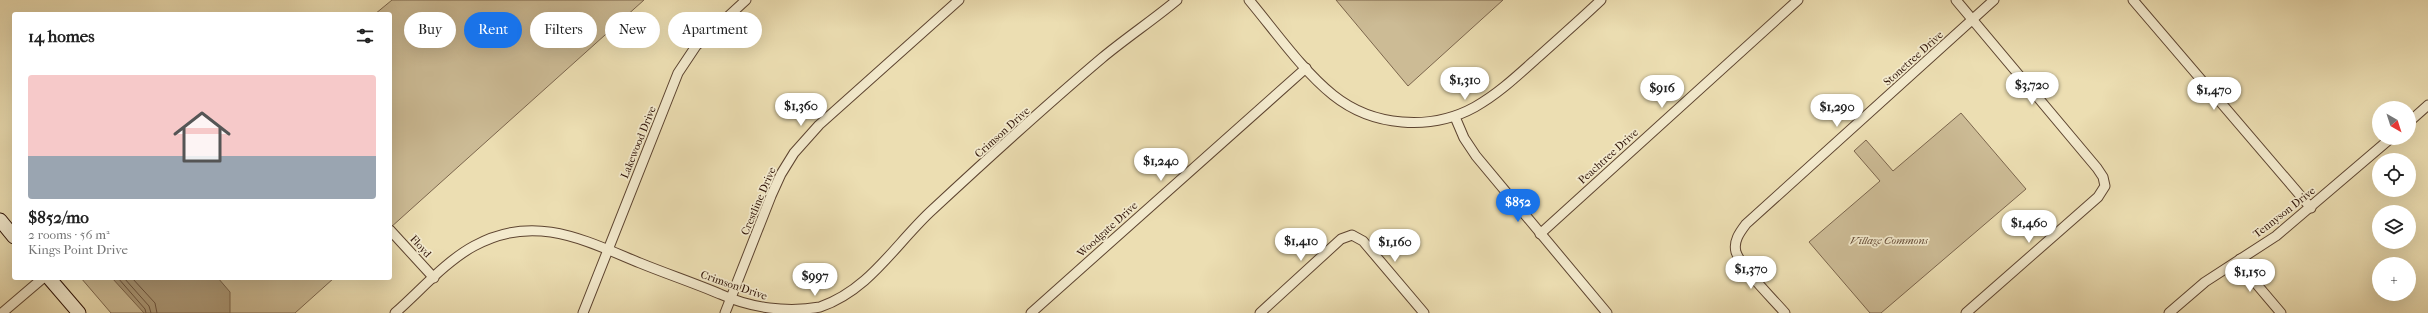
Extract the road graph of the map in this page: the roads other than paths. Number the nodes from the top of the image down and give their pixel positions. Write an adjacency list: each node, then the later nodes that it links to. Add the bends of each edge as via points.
1 (746, 0): 21 (street, Lakewood Drive, via 696,46 678,73)
2 (958, 0): 26 (street, Crestline Drive, via 819,125 794,154 771,196)
3 (1177, 0): 26 (street, Crimson Drive, via 1104,56 929,213 862,284 819,308 787,313)
4 (1249, 0): 11 (street)
5 (1601, 0): 14 (street, via 1504,88 1487,101)
6 (1798, 0): 19 (street, Peachtree Drive)
7 (1956, 0): 10 (street)
8 (1994, 0): 10 (street, Stonetree Drive)
9 (2133, 0): 16 (street)
10 (1972, 20): 37 (street, Stonetree Drive, via 1746,224 1736,242 1736,252 1745,267); 38 (street, via 2097,168 2105,186 2098,197)
11 (1306, 68): 14 (street, via 1333,95 1365,114 1411,123); 33 (street, Woodgate Drive)
12 (2428, 105): 13 (street)
13 (2416, 116)
14 (1455, 117): 19 (street, via 1471,150)
15 (2383, 145): 16 (street, Tennyson Drive)
16 (2311, 208): 22 (street, Tennyson Drive, via 2276,236)
17 (0, 220): 20 (main road)
18 (392, 232): 23 (street, Floyd)
19 (1540, 234): 36 (street)
20 (12, 235)
21 (608, 250): 23 (street, Crimson Drive, via 557,232 511,232 474,245); 26 (street, Crimson Drive); 31 (street, Lakewood Drive)
22 (2240, 259): 39 (street, Tennyson Drive, via 2205,282); 40 (street, via 2253,280)
23 (434, 278): 30 (street, Crimson Drive)
24 (41, 280): 28 (street)
25 (51, 280): 29 (main road)
26 (730, 299): 32 (street, Crestline Drive)
27 (1271, 310): 34 (street); 35 (street, via 1341,239 1352,235 1363,241)
28 (2, 313)
29 (79, 313)
30 (395, 313)
31 (583, 313)
32 (725, 313)
33 (1030, 313)
34 (1260, 313)
35 (1424, 313)
36 (1607, 313)
37 (1785, 313)
38 (1966, 313)
39 (2169, 313)
40 (2281, 313)

